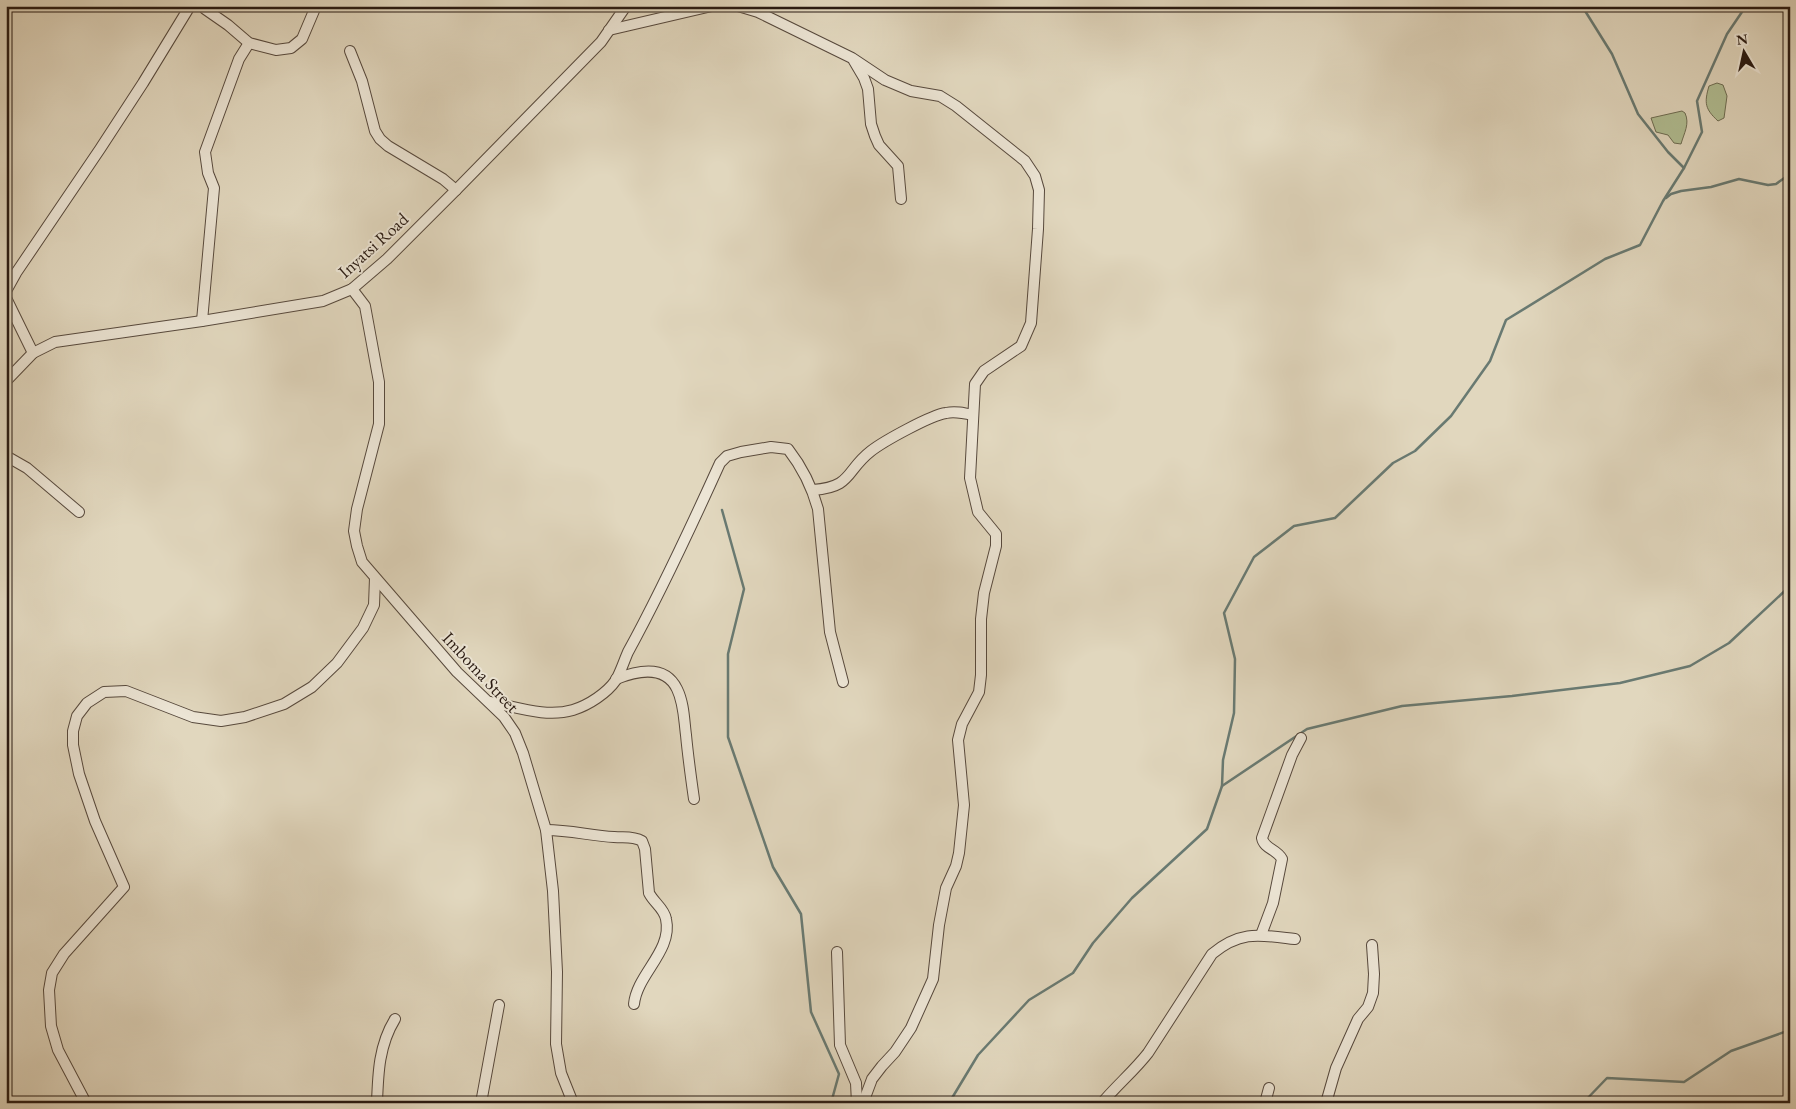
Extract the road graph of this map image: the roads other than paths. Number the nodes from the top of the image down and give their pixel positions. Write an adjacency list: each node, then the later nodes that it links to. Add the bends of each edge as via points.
1 (190, 6): 14 (street)
2 (204, 6): 8 (street)
3 (316, 6): 8 (street, via 302,40 291,48 276,50)
4 (626, 6): 7 (street, Inyatsi Road)
5 (712, 6): 7 (street)
6 (738, 6): 10 (street, via 758,12)
7 (609, 30): 11 (street, Inyatsi Road, via 601,42)
8 (249, 43): 16 (street, via 239,59 205,152 214,188)
9 (350, 51): 11 (street, via 380,139)
10 (852, 58): 12 (street, via 868,89 875,136 898,166); 19 (street, via 885,80 911,91 940,96 956,106 1025,161 1035,176 1039,190 1038,229 1031,323 1021,346 984,371 975,384)
11 (456, 190): 13 (street, Inyatsi Road)
12 (901, 199)
13 (352, 289): 16 (street, Inyatsi Road, via 323,301); 23 (street, Imboma Street, via 365,306 379,382 379,424 354,531 362,562)
14 (6, 291)
15 (6, 298): 17 (street)
16 (202, 321): 17 (street, Inyatsi Road, via 55,342)
17 (33, 353): 18 (street, Inyatsi Road)
18 (6, 381)
19 (973, 415): 21 (street, via 958,412 930,418 870,452 838,486); 43 (street, via 970,478 978,512 996,534 996,546 984,593 979,692 962,724 958,740 964,805 960,853 946,888 933,979 911,1028 872,1080)
20 (6, 456): 22 (street, via 27,468)
21 (813, 490): 24 (street, via 788,449 771,447 727,456 720,463 683,546); 25 (street, via 818,509 830,632)
22 (79, 512)
23 (375, 578): 26 (street, Imboma Street, via 457,672); 38 (street, via 374,605 363,628 337,663 312,687 284,704 221,721 192,717 126,691 104,692 87,703 77,716 73,745 79,774 124,888 64,954 52,973 49,990 51,1026 58,1050)
24 (616, 679): 26 (street, via 606,692 573,710 538,712); 28 (street, via 632,672 656,672 668,678 677,689 682,705)
25 (843, 682)
26 (490, 702): 29 (street, Imboma Street, via 504,717 523,752)
27 (1301, 738): 30 (street, via 1262,838 1267,847 1282,859 1273,903)
28 (694, 800)
29 (546, 830): 34 (street, via 642,840 649,894 663,911 667,934 637,990); 41 (street, Imboma Street, via 553,891 556,1044 561,1073)
30 (1261, 935): 31 (street); 44 (street, via 1226,943 1212,954 1148,1054)
31 (1295, 939)
32 (1372, 945): 46 (street, via 1372,993 1336,1068)
33 (837, 952): 42 (street, via 840,1045 856,1084)
34 (634, 1004)
35 (499, 1005): 40 (street)
36 (395, 1019): 39 (street, via 381,1050)
37 (1269, 1088): 45 (street)
38 (86, 1103)
39 (377, 1103)
40 (481, 1103)
41 (573, 1103)
42 (857, 1103)
43 (863, 1103)
44 (1102, 1103)
45 (1265, 1103)
46 (1326, 1103)

